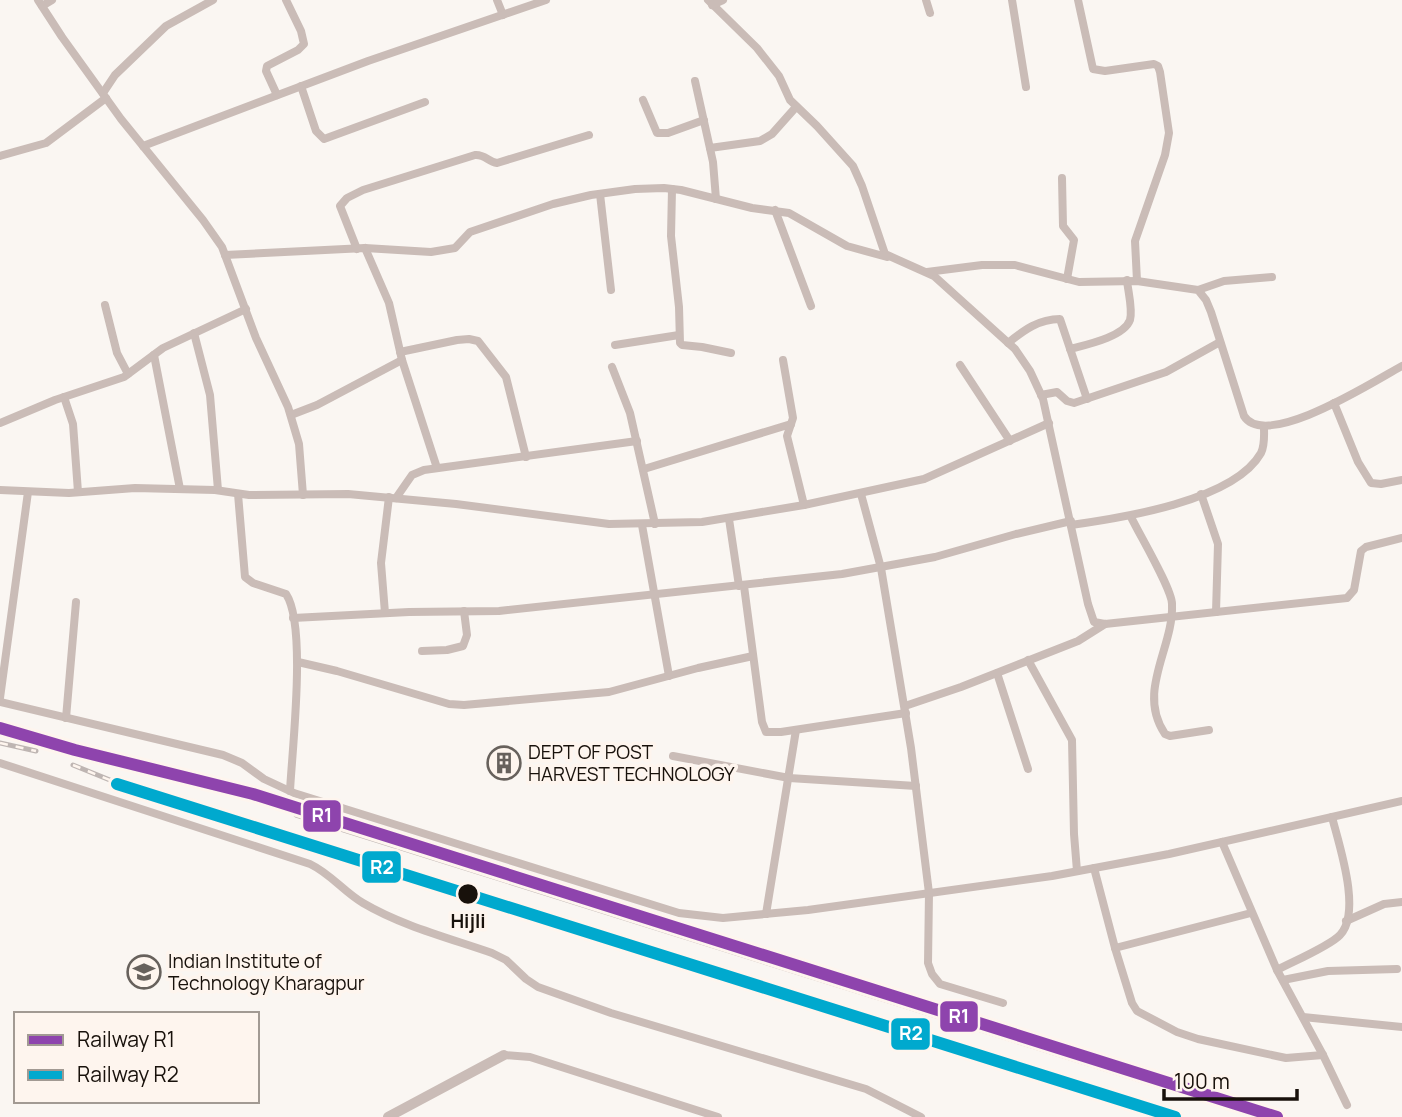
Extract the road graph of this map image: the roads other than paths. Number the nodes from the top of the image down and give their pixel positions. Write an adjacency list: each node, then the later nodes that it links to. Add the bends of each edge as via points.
1 (52, 0): 10 (street)
2 (213, 0): 18 (street, via 166,26 115,75)
3 (286, 0): 17 (street, via 304,44 268,66)
4 (497, 0): 13 (street)
5 (546, 0): 13 (street)
6 (723, 0): 11 (street)
7 (926, 0): 12 (street)
8 (1012, 0): 16 (street)
9 (1078, 0): 38 (street, via 1093,69 1158,66 1168,133 1166,151 1135,241)
10 (40, 3): 18 (street)
11 (710, 3): 21 (street, via 757,48)
12 (930, 13)
13 (503, 15): 15 (street)
14 (695, 81): 22 (street)
15 (301, 86): 17 (street); 20 (street, via 316,131 324,139)
16 (1026, 88)
17 (277, 94): 24 (street)
18 (104, 96): 24 (street); 26 (street, via 46,143)
19 (643, 100): 22 (street, via 657,133 668,134)
20 (425, 102)
21 (796, 107): 25 (street, via 760,141); 34 (street, via 853,166)
22 (704, 120): 25 (street)
23 (589, 135): 32 (street, via 497,163 475,155 347,198 340,206)
24 (143, 146): 33 (street)
25 (710, 148): 30 (street)
26 (0, 156)
27 (1062, 178): 37 (street, via 1063,226 1074,240)
28 (672, 189): 29 (street); 30 (street); 45 (street)
29 (600, 194): 32 (street, via 553,204 470,232 460,244 445,251); 39 (street)
30 (716, 199): 31 (street)
31 (775, 210): 34 (street, via 800,218 860,251); 42 (street)
32 (361, 249): 33 (street); 52 (street, via 389,303)
33 (225, 255): 43 (street)
34 (888, 257): 35 (street)
35 (928, 272): 37 (street, via 1000,264); 47 (street)
36 (1272, 277): 40 (street, via 1224,281)
37 (1068, 279): 38 (street)
38 (1132, 280): 40 (street); 49 (street, via 1126,326)
39 (611, 290)
40 (1198, 290): 46 (street)
41 (105, 305): 57 (street, via 113,342)
42 (811, 306)
43 (246, 309): 44 (street); 62 (street)
44 (194, 333): 51 (street); 75 (street, via 209,395)
45 (679, 335): 48 (street); 50 (street, via 682,345)
46 (1220, 342): 60 (street, via 1166,372); 66 (street, via 1244,416)
47 (1008, 343): 49 (street, via 1030,326 1057,318); 58 (street, via 1023,359)
48 (615, 345)
49 (1070, 349): 60 (street)
50 (731, 353)
51 (154, 355): 57 (street); 73 (street)
52 (401, 356): 62 (street); 69 (street, via 457,340 478,341 506,377); 70 (street)
53 (783, 360): 65 (street)
54 (960, 365): 68 (street)
55 (1402, 366): 61 (street)
56 (612, 367): 67 (street)
57 (128, 374): 59 (street)
58 (1041, 395): 60 (street, via 1057,392 1071,403); 63 (street)
59 (64, 397): 64 (street); 77 (street, via 73,424)
60 (1087, 399)
61 (1334, 403): 66 (street); 72 (street, via 1371,483)
62 (291, 415): 80 (street, via 299,444)
63 (1049, 423): 68 (street); 86 (street)
64 (0, 424)
65 (791, 424): 71 (street); 83 (street, via 787,436)
66 (1264, 427): 81 (street, via 1263,450 1253,463)
67 (637, 441): 69 (street); 71 (street)
68 (1010, 441): 79 (street, via 937,475)
69 (526, 457): 70 (street)
70 (437, 468): 82 (street, via 412,475)
71 (644, 470): 87 (street)
72 (1402, 480)
73 (180, 489): 75 (street); 77 (street)
74 (0, 490): 76 (street)
75 (218, 490): 78 (street)
76 (28, 492): 77 (street); 100 (street)
77 (78, 492)
78 (238, 494): 80 (street); 98 (street, via 245,577 286,594)
79 (861, 494): 83 (street); 90 (street)
80 (303, 495): 82 (street)
81 (1201, 495): 84 (street); 95 (street, via 1218,544)
82 (393, 497): 88 (street); 96 (street, via 381,563)
83 (804, 505): 85 (street)
84 (1131, 517): 86 (street); 97 (street, via 1171,596)
85 (729, 519): 87 (street); 91 (street)
86 (1071, 523): 90 (street); 99 (street, via 1092,618)
87 (655, 524): 88 (street)
88 (642, 525): 92 (street)
89 (1402, 538): 95 (street, via 1361,551 1354,590 1347,598)
90 (881, 568): 91 (street); 108 (street)
91 (741, 586): 92 (street); 102 (street)
92 (654, 595): 94 (street); 106 (street)
93 (76, 602): 109 (street)
94 (464, 611): 96 (street); 101 (street, via 467,635 463,646)
95 (1216, 612): 97 (street)
96 (385, 613): 98 (street)
97 (1171, 617): 99 (street); 111 (street, via 1153,695 1161,729 1170,736)
98 (293, 618): 104 (street)
99 (1105, 624): 103 (street, via 1086,638)
100 (3, 639): 107 (street)
101 (422, 651)
102 (754, 656): 106 (street); 110 (street, via 765,732)
103 (1028, 660): 105 (street); 122 (street, via 1072,740)
104 (298, 662): 106 (street, via 464,705 609,692); 117 (street)
105 (997, 673): 108 (street); 114 (street)
106 (669, 676)
107 (0, 700): 109 (street)
108 (905, 710): 110 (street); 116 (street)
109 (65, 718): 117 (street, via 235,758)
110 (796, 730): 115 (street)
111 (1209, 730)
112 (673, 756): 115 (street)
113 (0, 763): 140 (street, via 310,864 361,902 492,953 538,987 866,1089)
114 (1028, 769)
115 (789, 778): 116 (street); 126 (street)
116 (916, 786): 123 (street)
117 (289, 791): 126 (street, via 679,913 723,918)
118 (1402, 802): 119 (street)
119 (1332, 817): 120 (street); 127 (street, via 1347,880)
120 (1222, 842): 121 (street); 125 (street)
121 (1094, 868): 122 (street); 128 (street)
122 (1077, 871): 123 (street)
123 (929, 893): 126 (street); 132 (street, via 927,956 935,980)
124 (1402, 902): 127 (street, via 1384,904)
125 (1251, 912): 128 (street); 130 (street)
126 (766, 914)
127 (1346, 921): 130 (street, via 1336,939)
128 (1115, 948): 136 (street, via 1132,1003 1143,1015 1177,1032 1274,1056)
129 (1397, 968): 131 (street, via 1328,971)
130 (1278, 970): 131 (street)
131 (1283, 981): 133 (street)
132 (1003, 1003)
133 (1303, 1017): 134 (street); 136 (street)
134 (1402, 1027)
135 (505, 1055): 138 (street); 139 (street, via 530,1057)
136 (1323, 1055): 137 (street)
137 (1347, 1105)
138 (388, 1117)
139 (718, 1117)
140 (921, 1117)

